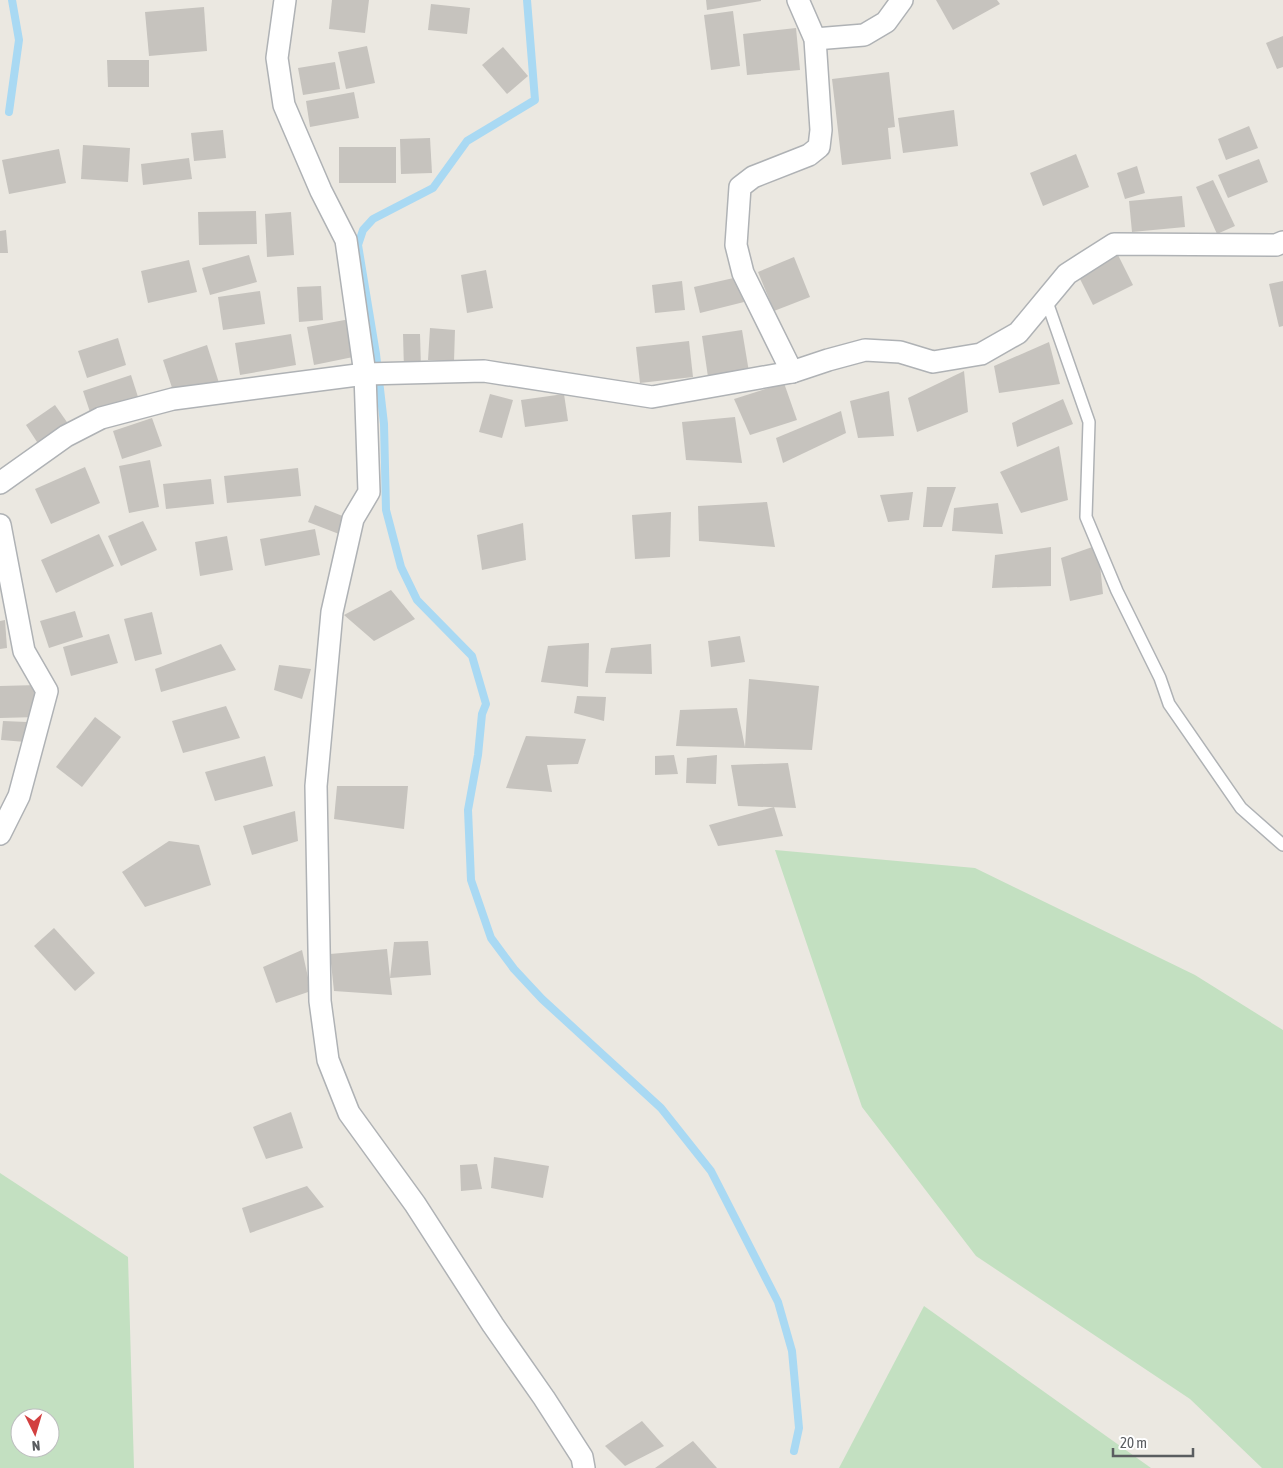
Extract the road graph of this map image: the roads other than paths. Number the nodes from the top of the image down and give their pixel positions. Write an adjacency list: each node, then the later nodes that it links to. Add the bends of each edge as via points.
1 (285, 0): 8 (street, via 278,58 284,105 346,240)
2 (798, 0): 4 (street)
3 (902, 0): 4 (street, via 886,22 864,35)
4 (815, 39): 7 (street, via 821,130 819,147 809,155 753,177 740,187 736,245 743,272)
5 (1283, 242): 6 (street, via 1114,244 1067,274)
6 (1046, 299): 7 (street, via 1018,334 981,354 932,362 900,352 865,350); 12 (lane, via 1088,422 1086,517 1117,592 1160,678 1169,704 1241,808)
7 (792, 372): 8 (street, via 652,396 484,371)
8 (374, 374): 9 (street, via 173,400 101,418 66,436); 13 (street, via 369,492 353,519 332,612 316,786 320,1000 328,1060 349,1113 415,1204 544,1398 582,1457)
9 (0, 483)
10 (0, 525): 11 (street, via 24,651 47,691 19,796)
11 (0, 834)
12 (1283, 845)
13 (584, 1468)

